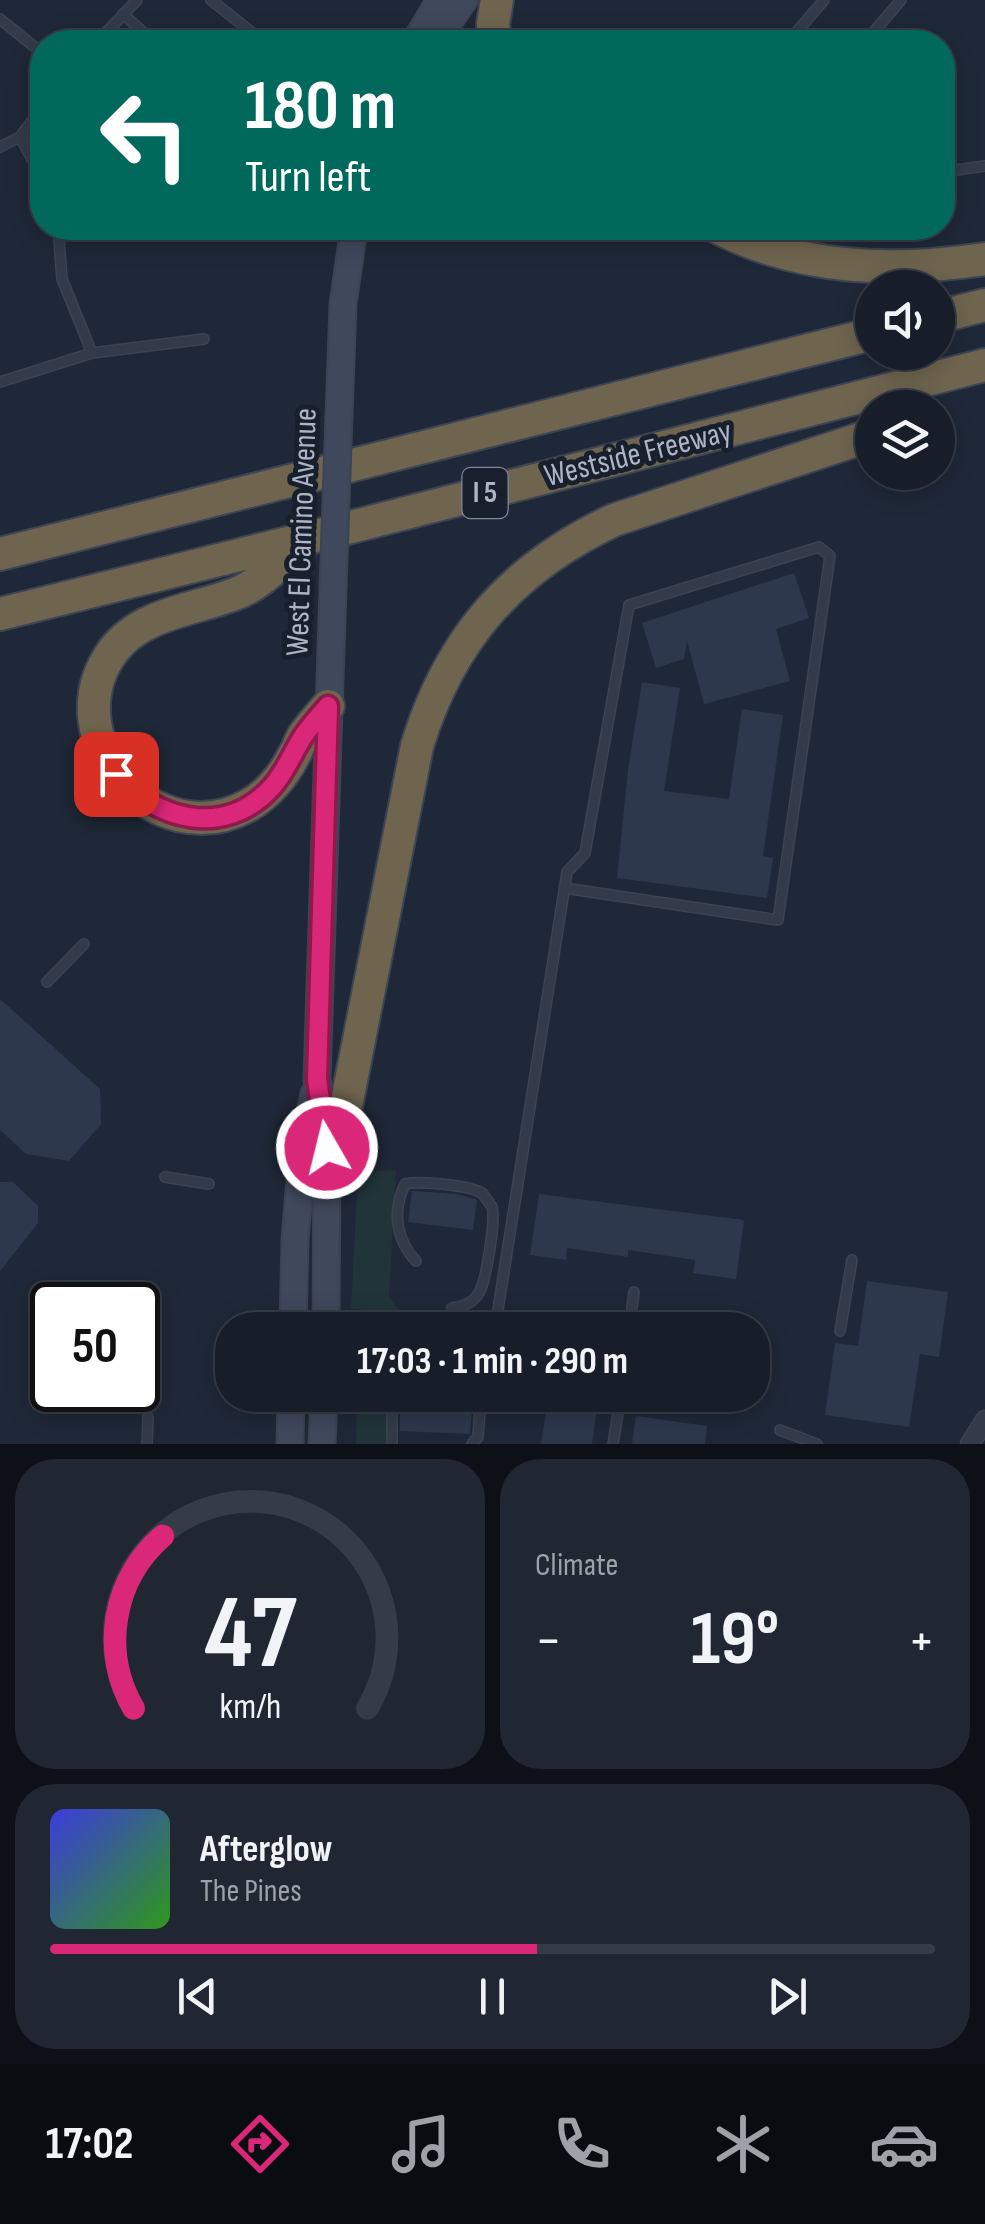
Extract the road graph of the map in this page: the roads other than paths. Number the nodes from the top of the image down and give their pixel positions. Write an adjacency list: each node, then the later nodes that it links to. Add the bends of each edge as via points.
1 (137, 0): 8 (lane)
2 (212, 0): 12 (lane)
3 (440, 0): 13 (main road)
4 (464, 0): 14 (main road)
5 (498, 0): 15 (highway)
6 (824, 0): 16 (lane)
7 (901, 0): 17 (lane)
8 (123, 14): 10 (lane); 11 (lane)
9 (0, 19): 18 (lane)
10 (108, 30)
11 (141, 30)
12 (249, 30)
13 (422, 30)
14 (444, 30)
15 (494, 30)
16 (798, 30)
17 (875, 30)
18 (30, 43)
19 (30, 124): 20 (lane)
20 (20, 138): 21 (lane); 22 (lane)
21 (0, 146)
22 (30, 156)
23 (985, 166): 24 (lane)
24 (955, 170)
25 (59, 240): 33 (lane, via 62,279)
26 (352, 240): 41 (main road, West El Camino Avenue, bridge, via 343,304)
27 (744, 240): 28 (highway, via 866,267)
28 (985, 259)
29 (985, 305): 30 (highway)
30 (955, 313)
31 (855, 338): 39 (highway, Westside Freeway / I 5)
32 (204, 340): 33 (lane)
33 (92, 352): 35 (lane)
34 (977, 368): 36 (highway); 38 (highway, Westside Freeway / I 5)
35 (0, 382)
36 (951, 390)
37 (855, 440): 46 (highway, via 614,520 523,576 484,616 442,682 417,746 346,1106)
38 (312, 538): 40 (highway, Westside Freeway / I 5); 41 (highway, via 245,590 149,622 122,641 101,672 95,726 129,790 160,810 208,817 238,811 268,791)
39 (0, 554)
40 (0, 614)
41 (328, 706): 45 (main road, West El Camino Avenue)
42 (564, 888): 42 (lane, via 567,872 585,853 629,606 819,547 830,556 778,920); 55 (lane)
43 (84, 944): 44 (lane)
44 (47, 982)
45 (317, 1079): 46 (main road, West El Camino Avenue); 53 (main road, West El Camino Avenue, via 302,1144)
46 (327, 1148): 54 (main road, West El Camino Avenue)
47 (164, 1177): 48 (lane)
48 (208, 1184)
49 (852, 1260): 57 (lane)
50 (416, 1261): 52 (lane, via 397,1229 405,1184 479,1191 492,1207 482,1286 468,1304)
51 (634, 1292): 56 (lane)
52 (452, 1308)
53 (294, 1312)
54 (326, 1312)
55 (498, 1312)
56 (631, 1312)
57 (840, 1332)
58 (291, 1412): 67 (main road)
59 (323, 1412): 68 (main road)
60 (392, 1412): 69 (lane)
61 (480, 1412): 70 (lane)
62 (618, 1412): 71 (lane)
63 (148, 1417): 66 (lane)
64 (985, 1420): 73 (street)
65 (780, 1430): 72 (lane)
66 (147, 1444)
67 (290, 1444)
68 (322, 1444)
69 (392, 1444)
70 (472, 1444)
71 (613, 1444)
72 (817, 1444)
73 (970, 1444)

